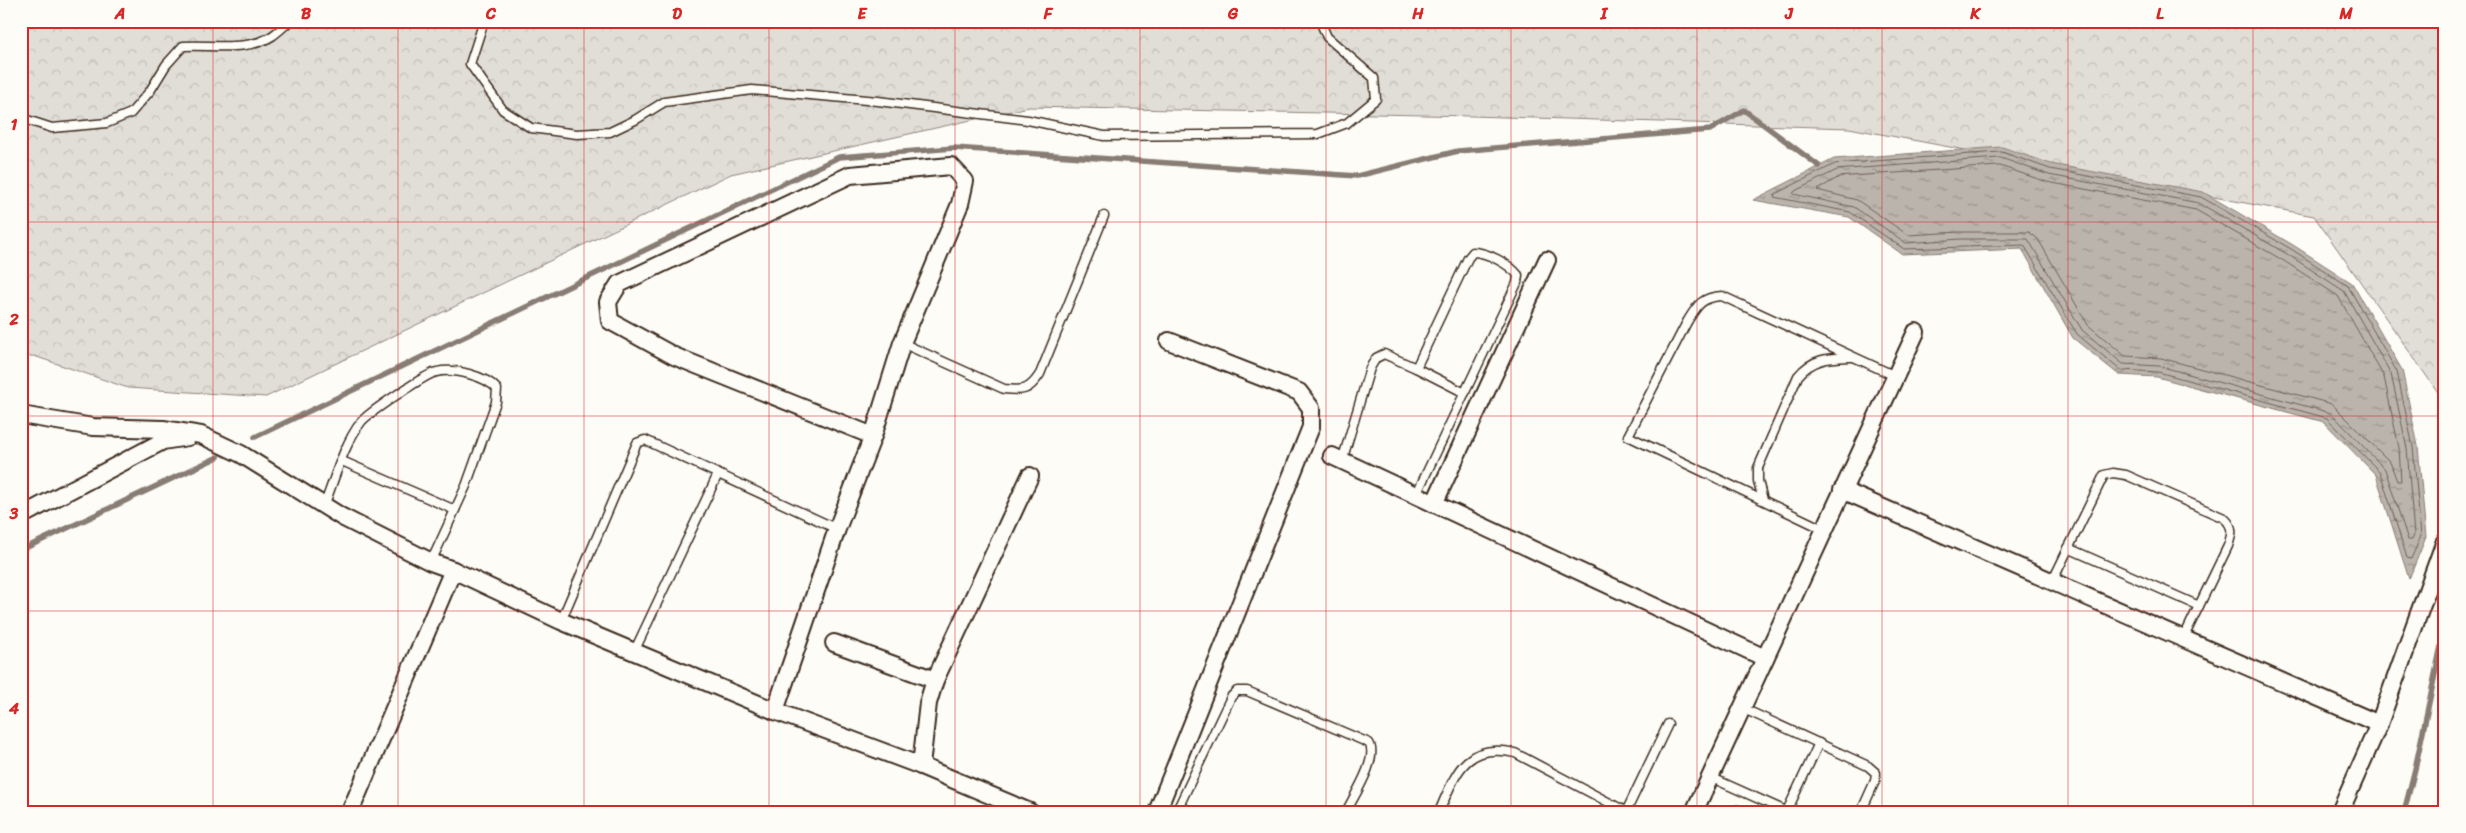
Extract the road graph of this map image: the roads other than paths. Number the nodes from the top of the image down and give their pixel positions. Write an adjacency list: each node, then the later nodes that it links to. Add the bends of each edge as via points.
1 (290, 21): 4 (lane, via 271,37 234,47 183,46 131,112 107,123 52,128)
2 (481, 21): 3 (lane, via 482,28 470,64 503,110 531,128 577,134 610,132 664,102 752,90 878,101 1028,120 1104,136 1318,134 1347,123 1376,99 1374,78 1326,37)
3 (1320, 21)
4 (21, 118)
5 (1104, 216): 9 (lane, via 1040,374 1032,386 1021,390 1004,389)
6 (1547, 260): 24 (street)
7 (1916, 332): 12 (street)
8 (1169, 341): 52 (street, via 1299,392 1311,408 1311,427)
9 (902, 343): 16 (street); 16 (street, via 960,204 966,181 951,166 850,175 619,284 608,302 610,321 674,356)
10 (1854, 357): 12 (lane); 23 (lane, via 1822,358 1806,366 1798,376 1758,468); 23 (lane, via 1722,296 1708,297 1697,306 1628,436)
11 (1416, 368): 13 (lane); 13 (lane, via 1468,258 1473,252 1481,252 1514,269 1518,275); 17 (lane, via 1384,354 1376,358)
12 (1895, 376): 21 (street)
13 (1465, 393): 22 (lane)
14 (21, 415): 15 (street, via 93,427 163,429)
15 (202, 435): 25 (street, via 241,454); 27 (street, via 163,442)
16 (873, 436): 28 (street)
17 (1337, 458): 22 (street)
18 (342, 462): 25 (lane); 26 (lane); 26 (lane, via 361,421 436,372 468,374 490,381 497,389 496,402)
19 (718, 474): 28 (lane); 36 (lane, via 645,440 637,443); 39 (lane)
20 (1030, 476): 41 (street)
21 (1842, 490): 29 (street); 34 (street)
22 (1416, 495): 24 (street)
23 (1763, 500): 29 (lane)
24 (1434, 504): 40 (street)
25 (324, 506): 32 (street)
26 (455, 510): 32 (lane)
27 (22, 514)
28 (837, 528): 43 (street)
29 (1823, 529): 40 (street)
30 (2445, 542): 45 (street)
31 (2068, 548): 34 (lane); 35 (lane); 35 (lane, via 2104,475 2113,473 2126,475 2224,518 2230,523 2232,533)
32 (430, 562): 33 (street)
33 (453, 570): 36 (street); 51 (street)
34 (2052, 582): 37 (street)
35 (2199, 606): 37 (lane)
36 (561, 621): 39 (street)
37 (2183, 638): 45 (street)
38 (834, 644): 41 (street)
39 (634, 652): 43 (street)
40 (1765, 658): 42 (street)
41 (935, 680): 47 (street, via 928,703)
42 (1742, 708): 46 (lane); 48 (street)
43 (775, 711): 47 (street)
44 (1668, 724): 56 (lane)
45 (2379, 724): 62 (street)
46 (1819, 743): 60 (lane); 61 (lane, via 1876,773)
47 (921, 766): 50 (street)
48 (1710, 777): 57 (street); 60 (lane)
49 (1177, 809): 53 (lane); 54 (lane, via 1231,697 1237,692 1247,691 1369,743 1372,758)
50 (1020, 810)
51 (350, 812)
52 (1157, 812)
53 (1193, 812)
54 (1346, 812)
55 (1440, 812): 56 (lane, via 1456,773 1483,751 1501,750 1515,753)
56 (1627, 812)
57 (1694, 812)
58 (1728, 812): 59 (lane)
59 (1742, 812)
60 (1788, 812)
61 (1861, 812)
62 (2340, 812)

